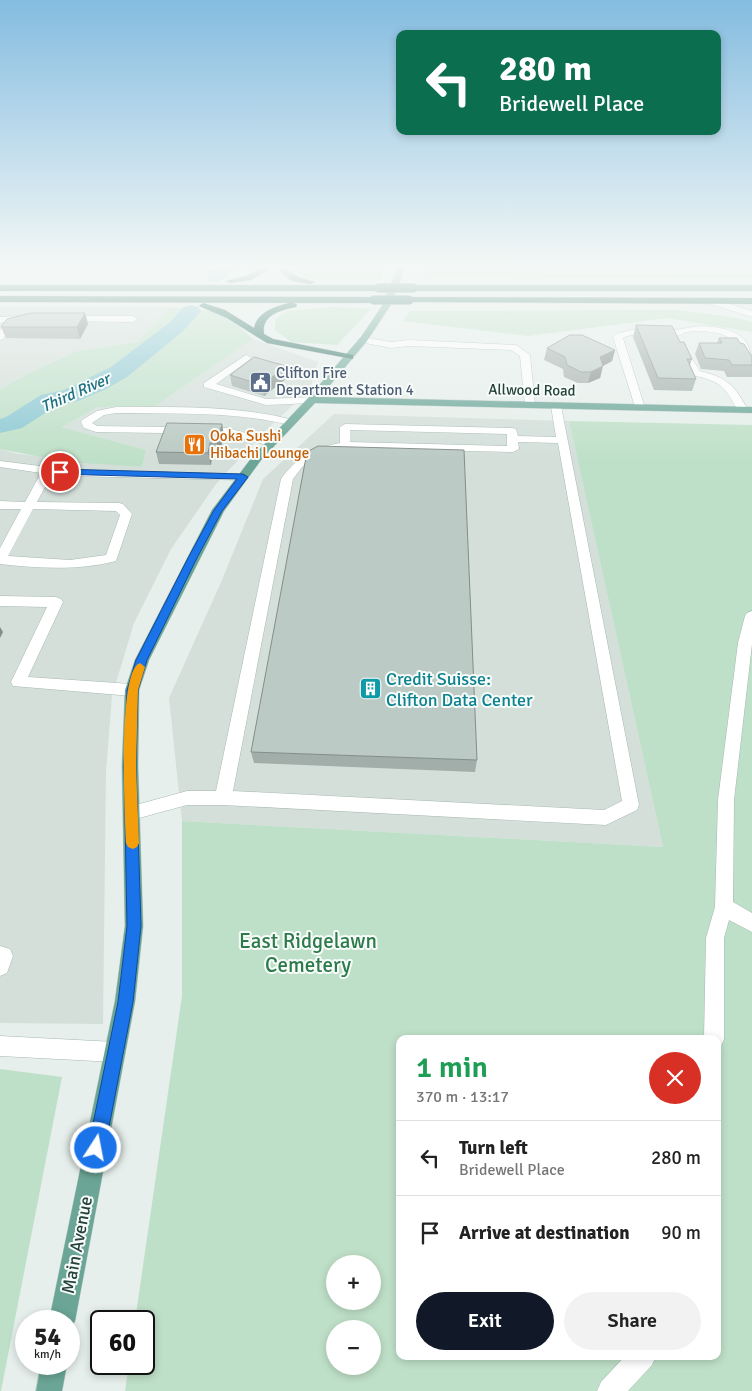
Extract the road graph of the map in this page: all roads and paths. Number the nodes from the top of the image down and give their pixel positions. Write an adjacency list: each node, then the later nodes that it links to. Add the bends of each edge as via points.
1 (253, 331): 6 (highway)
2 (259, 331): 6 (highway)
3 (369, 331): 7 (main road, Main Avenue)
4 (681, 331): 8 (street)
5 (714, 331): 11 (street, via 739,339)
6 (260, 336): 9 (highway, via 282,345)
7 (363, 340): 9 (main road, Main Avenue); 13 (street, via 390,345 513,347 524,354)
8 (686, 350): 15 (street, via 633,332 618,337); 16 (street, via 696,373 721,380)
9 (350, 356): 12 (main road, Main Avenue)
10 (246, 358): 12 (street, via 208,385 266,402)
11 (752, 362)
12 (312, 400): 13 (main road, Allwood Road); 17 (main road, Main Avenue)
13 (530, 405): 14 (main road, Allwood Road)
14 (556, 406): 15 (main road, Allwood Road); 19 (street)
15 (640, 408): 16 (main road, Allwood Road)
16 (747, 410)
17 (290, 422): 20 (main road, Main Avenue); 20 (street, via 238,413 116,410 101,413 86,422 96,429 228,431)
18 (512, 436): 19 (street); 21 (street, via 513,449); 21 (street, via 512,431 345,428)
19 (561, 437): 33 (street, via 631,805 606,818)
20 (270, 443): 24 (main road, Main Avenue)
21 (345, 445): 33 (street, via 320,450 296,464 287,479)
22 (0, 464): 23 (street)
23 (48, 471): 24 (street); 26 (street)
24 (243, 477): 32 (main road, Main Avenue, via 218,510 192,558 142,660)
25 (0, 505): 26 (street)
26 (29, 506): 28 (street); 29 (street, via 118,507 126,514 111,558 96,563)
27 (0, 532): 28 (street)
28 (14, 533): 29 (street)
29 (0, 560)
30 (0, 601): 32 (street, via 56,602 18,682)
31 (752, 616): 35 (street, via 745,643 726,800)
32 (132, 690): 34 (main road, Main Avenue)
33 (223, 798): 34 (street, via 187,798)
34 (132, 813): 41 (main road, Main Avenue, via 134,926)
35 (724, 907): 36 (street); 39 (street, via 715,938)
36 (752, 923)
37 (0, 956): 38 (street, via 3,956)
38 (0, 966)
39 (714, 1035)
40 (0, 1046): 41 (street)
41 (115, 1052): 42 (main road, Main Avenue)
42 (64, 1310)
43 (639, 1360): 46 (street)
44 (52, 1375): 45 (main road)
45 (49, 1391)
46 (610, 1391)

